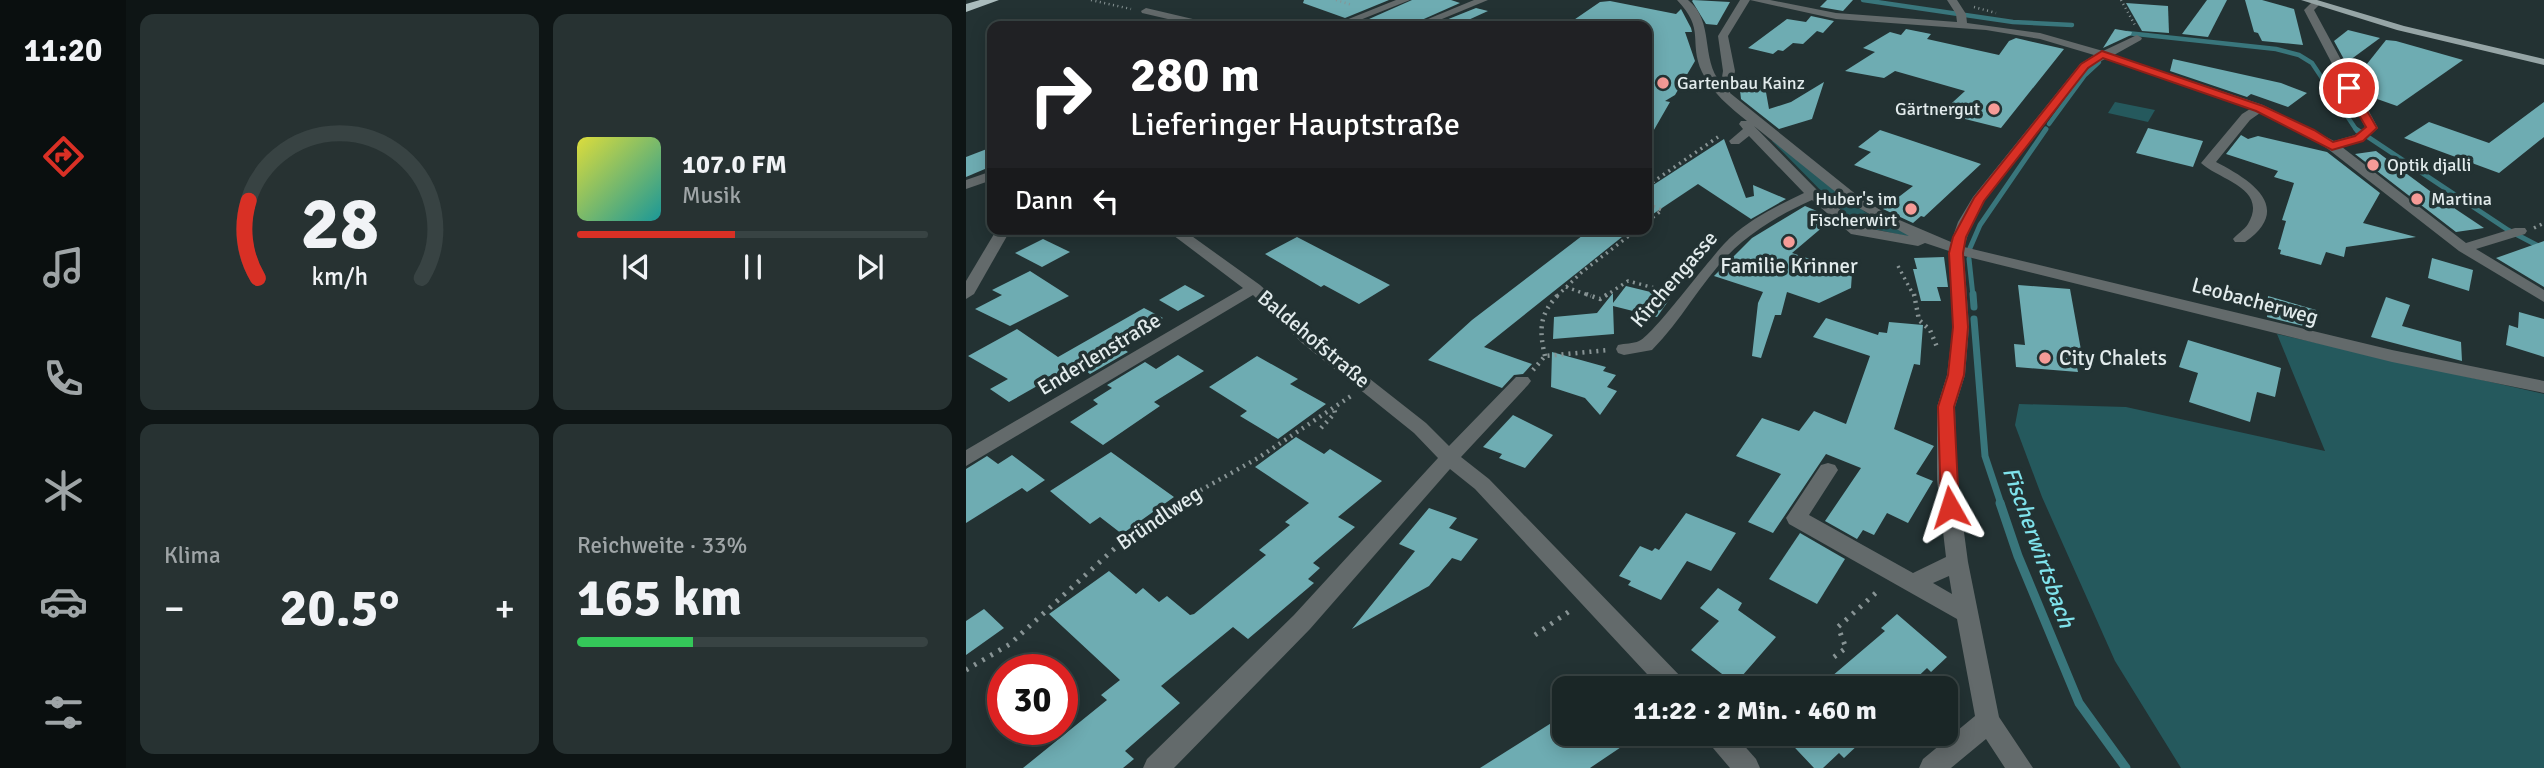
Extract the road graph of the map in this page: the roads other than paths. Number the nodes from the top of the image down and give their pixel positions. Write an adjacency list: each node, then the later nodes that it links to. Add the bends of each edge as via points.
1 (993, 0): 9 (highway)
2 (1405, 0): 13 (street)
3 (1483, 0): 14 (street)
4 (1682, 0): 18 (street, via 1699,15 1707,72)
5 (1745, 0): 18 (street, via 1723,36 1730,71)
6 (1755, 0): 11 (street, via 1836,16)
7 (1952, 0): 11 (street)
8 (2311, 2): 17 (main road); 23 (street, via 2309,10 2372,128 2363,136)
9 (966, 8)
10 (1146, 12): 12 (street)
11 (1963, 15): 16 (street)
12 (1187, 21)
13 (1349, 21)
14 (1429, 21)
15 (2137, 35): 16 (street, via 2123,48)
16 (2102, 54): 19 (street); 33 (street, via 2084,66 1978,200)
17 (2544, 62)
18 (1725, 91): 20 (street)
19 (2259, 108): 23 (street); 30 (street, via 2208,163 2259,197 2257,221)
20 (1737, 109): 21 (street); 31 (street, via 1881,218)
21 (1749, 130): 22 (street); 26 (street)
22 (1735, 141)
23 (2332, 146): 32 (street)
24 (987, 177): 25 (street)
25 (966, 185)
26 (1813, 194): 31 (street, via 1856,231); 37 (street, Kirchengasse, via 1737,239 1646,346)
27 (2513, 232): 32 (street)
28 (1000, 235): 35 (street)
29 (1180, 235): 34 (street, Baldehofstraße)
30 (2240, 239)
31 (1938, 243): 33 (street)
32 (2464, 248): 36 (street)
33 (1956, 250): 39 (street, Leobacherweg, via 2424,365); 43 (street, via 1961,327 1956,375 1946,407 1947,480)
34 (1254, 288): 40 (street, Baldehofstraße, via 1308,339 1420,428); 41 (street, Enderlenstraße)
35 (966, 294)
36 (2544, 297)
37 (1624, 349)
38 (1522, 381): 40 (street)
39 (2544, 387)
40 (1448, 458): 46 (street, Baldehofstraße, via 1482,484); 49 (street, via 1302,622)
41 (966, 459)
42 (1828, 470): 44 (street, via 1796,518)
43 (1957, 562): 44 (street); 45 (street)
44 (1912, 583): 45 (street)
45 (1968, 614): 47 (street)
46 (1665, 676)
47 (1988, 721): 51 (street); 52 (street)
48 (1728, 746): 50 (street)
49 (1156, 768)
50 (1747, 768)
51 (1932, 768)
52 (2020, 768)

